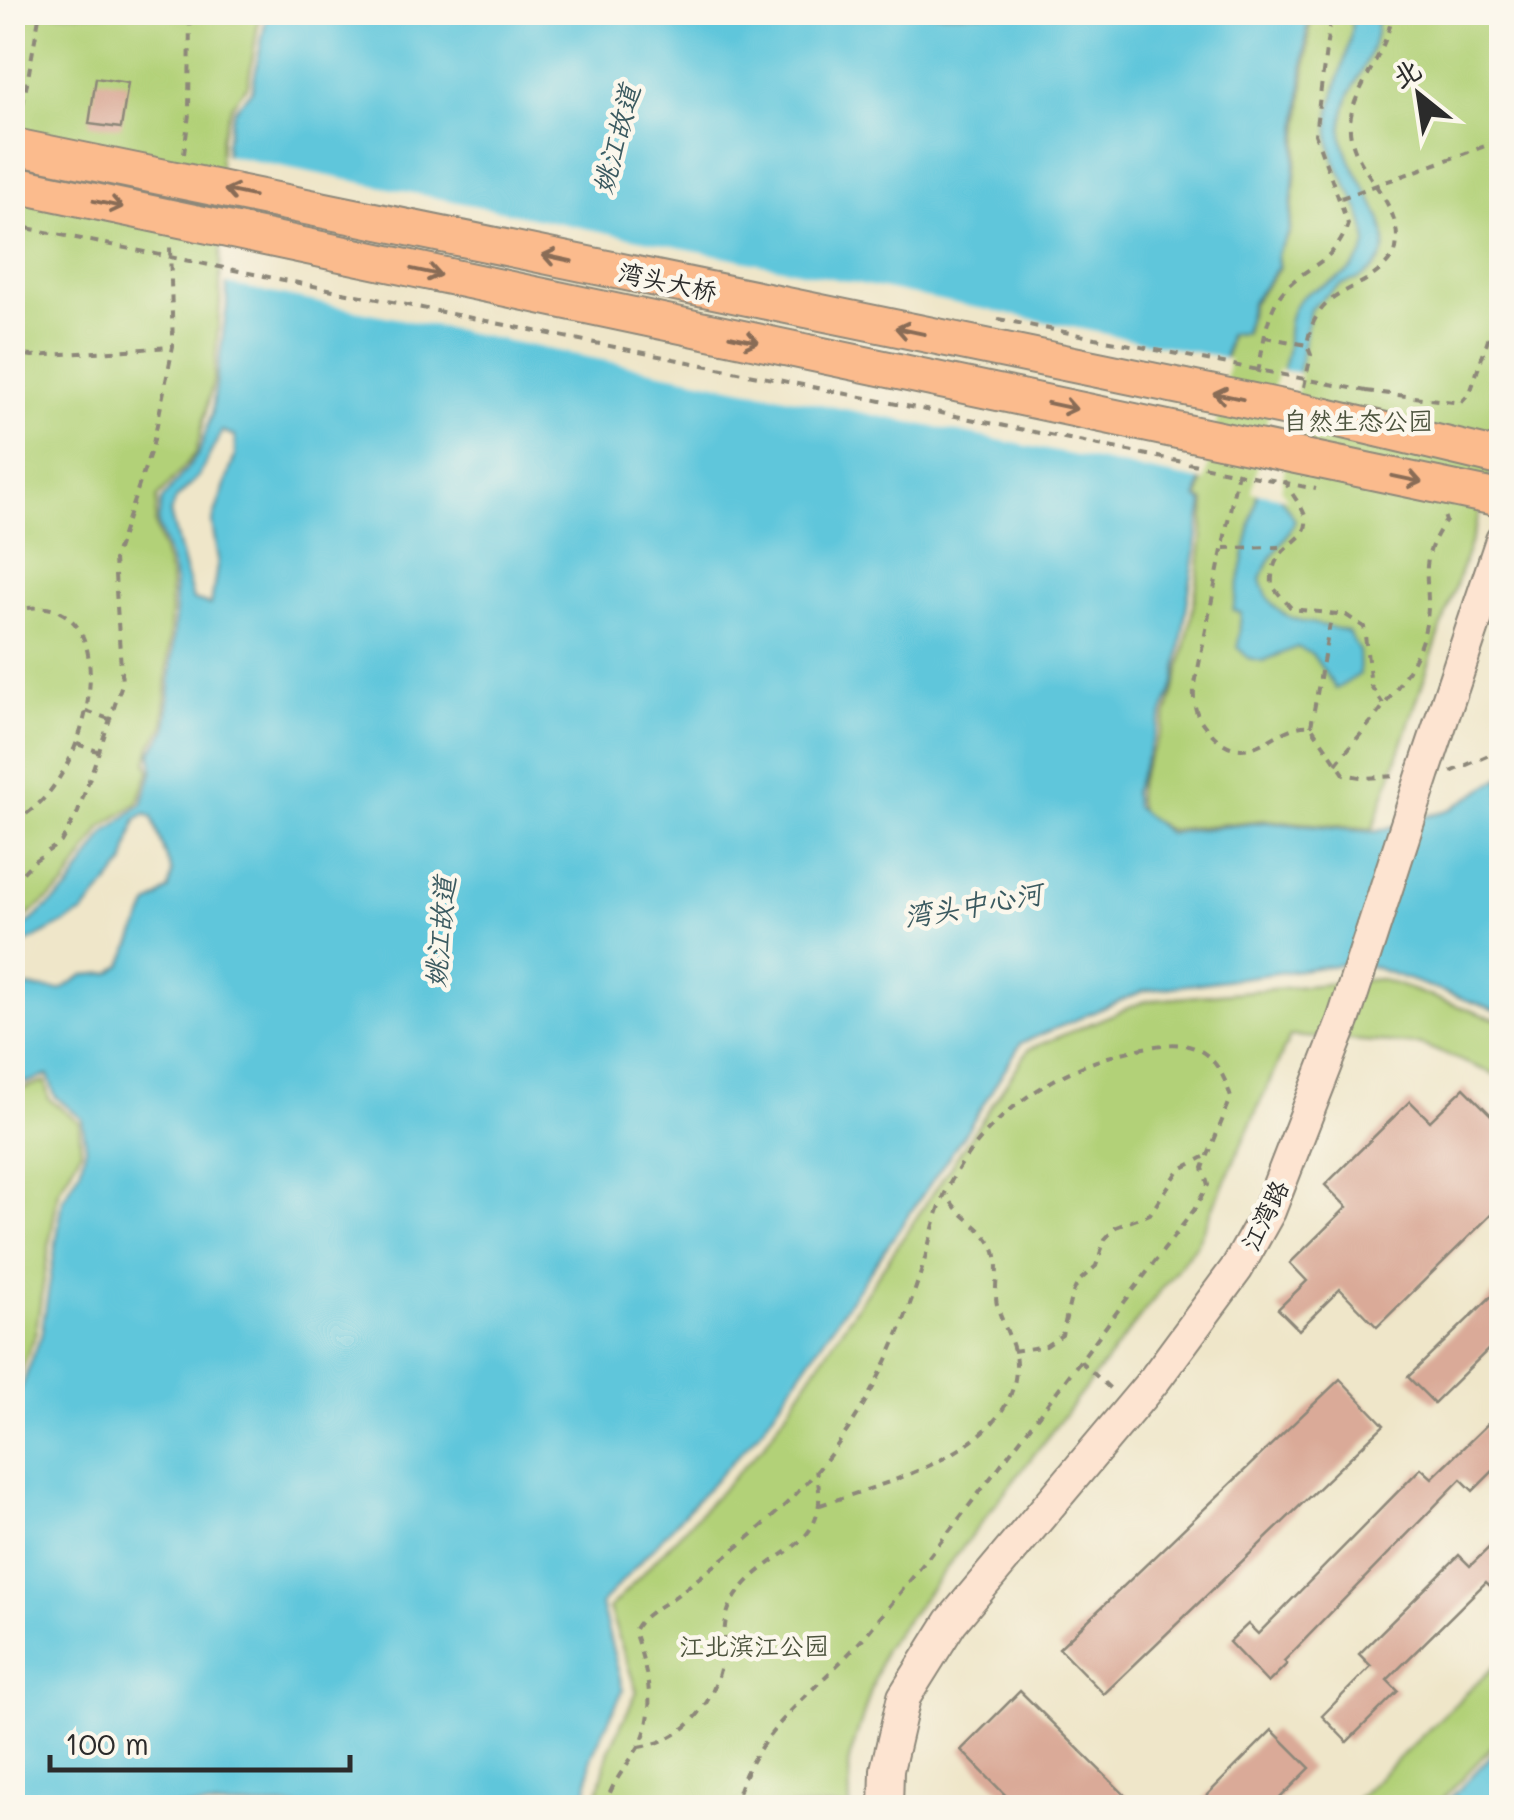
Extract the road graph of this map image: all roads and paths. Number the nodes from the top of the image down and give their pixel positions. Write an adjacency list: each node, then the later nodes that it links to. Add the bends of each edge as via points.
1 (40, 12): 6 (path)
2 (178, 12): 5 (path)
3 (1331, 12): 11 (path, via 1315,134)
4 (1392, 12): 10 (path, via 1390,37 1350,122 1357,155)
5 (190, 14): 8 (path)
6 (16, 135): 21 (main road, 湾头大桥, one-way to 6, bridge)
7 (1502, 140): 10 (path)
8 (182, 170)
9 (12, 184): 24 (main road, 湾头大桥, one-way to 24, bridge)
10 (1374, 185): 11 (path); 16 (path, via 1396,224 1395,252 1373,276 1317,312)
11 (1344, 197): 15 (path, via 1348,224 1342,243 1280,296)
12 (12, 225): 24 (path, bridge)
13 (171, 243): 17 (path)
14 (1502, 297): 20 (path, via 1461,403)
15 (1265, 337): 16 (path); 19 (path)
16 (1305, 345): 21 (path)
17 (172, 346): 18 (path); 34 (path, via 153,444 114,559 122,684)
18 (12, 353)
19 (1258, 376)
20 (1366, 392)
21 (1314, 404): 22 (main road, 湾头大桥)
22 (1502, 458)
23 (1238, 471): 29 (path)
24 (1304, 476): 25 (main road, 湾头大桥, one-way to 25); 28 (path, via 1306,529)
25 (1502, 499)
26 (1439, 511): 32 (path, via 1446,520 1424,559 1426,629)
27 (1502, 540): 40 (street, 江湾路)
28 (1280, 547): 29 (path); 31 (path, via 1271,579 1276,595 1292,609)
29 (1223, 548): 35 (path, via 1194,689 1198,718 1215,738 1241,748)
30 (12, 610): 33 (path, via 45,607 78,630 92,659)
31 (1332, 613): 32 (path, via 1364,627 1370,686); 35 (path)
32 (1383, 704): 39 (path)
33 (86, 711): 34 (path); 36 (path)
34 (112, 720): 38 (path)
35 (1311, 726): 39 (path)
36 (76, 744): 38 (path); 41 (path, via 38,805)
37 (1502, 749): 40 (path, via 1456,771)
38 (100, 752): 42 (path, via 61,842)
39 (1335, 764): 40 (path, via 1344,774 1365,778)
40 (1420, 772): 47 (street, 江湾路, bridge, via 1343,1021 1261,1225 1216,1298)
41 (12, 821)
42 (12, 884)
43 (1206, 1157): 44 (path, via 1226,1119 1226,1079 1212,1056 1195,1045 1168,1044 1096,1058 1050,1080 971,1150); 45 (path, via 1179,1170 1150,1214 1116,1227 1105,1239 1096,1266 1071,1297 1062,1335 1046,1346); 46 (path, via 1208,1186 1194,1210)
44 (946, 1192): 45 (path, via 992,1244 998,1306); 48 (path, via 881,1373)
45 (1013, 1351): 49 (path, via 1004,1410 987,1430 926,1466)
46 (1080, 1361): 47 (path); 52 (path, via 866,1635 778,1724 739,1782)
47 (1131, 1408): 53 (street, 江湾路, via 950,1622 904,1697)
48 (816, 1471): 49 (path); 50 (path, via 739,1544 638,1622 649,1716)
49 (820, 1505): 50 (path, via 809,1534 750,1579 729,1606 716,1686 703,1708 671,1739)
50 (638, 1748): 51 (path, via 611,1785)
51 (605, 1808)
52 (734, 1808)
53 (886, 1808)

